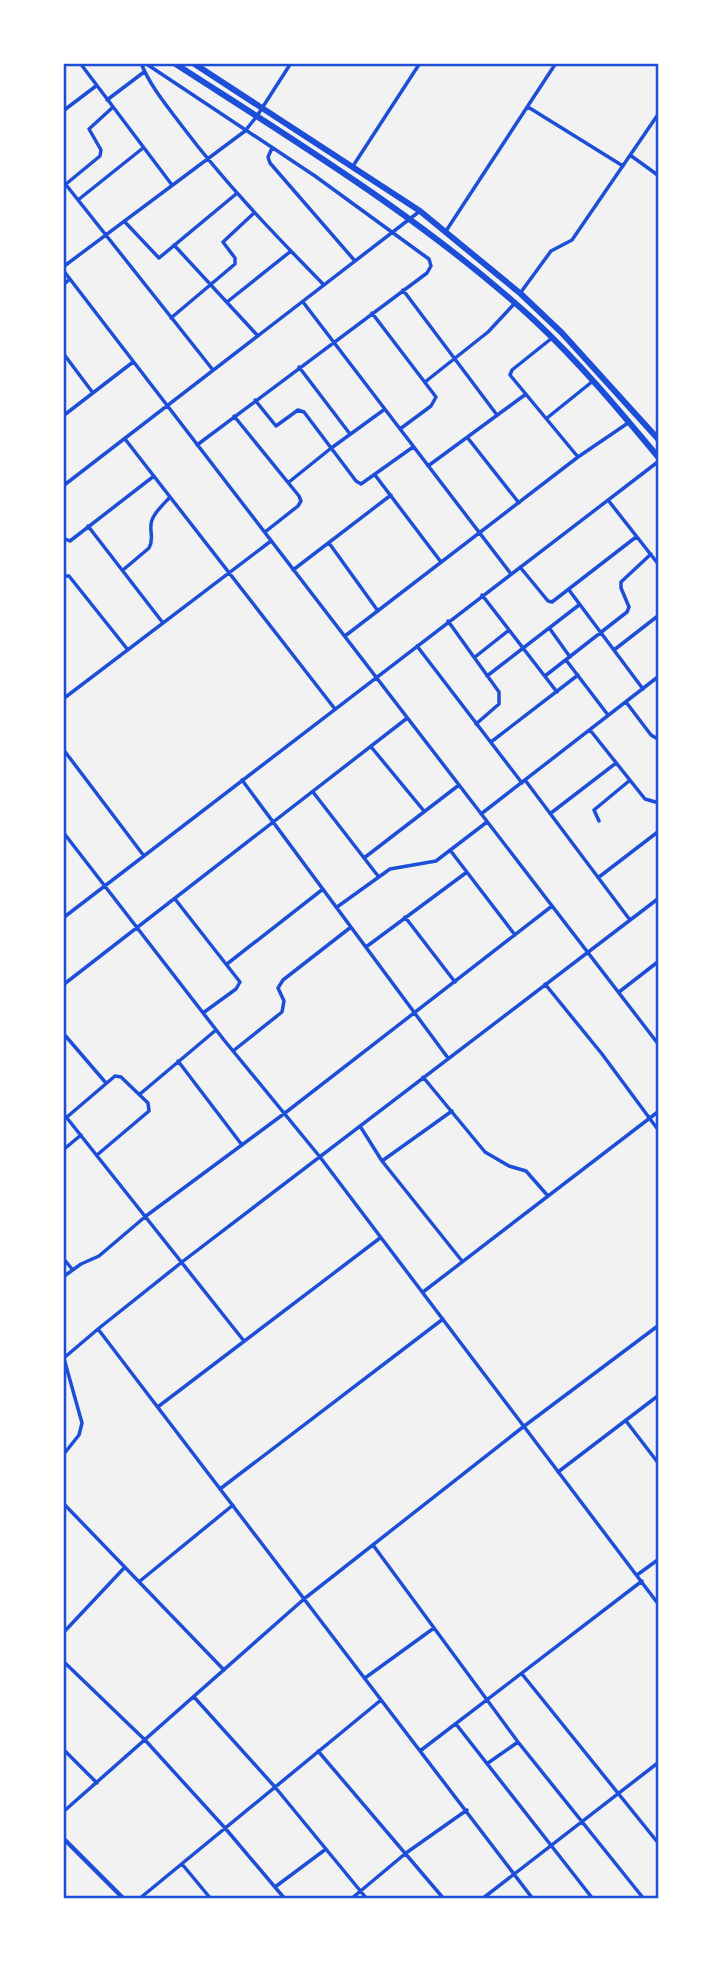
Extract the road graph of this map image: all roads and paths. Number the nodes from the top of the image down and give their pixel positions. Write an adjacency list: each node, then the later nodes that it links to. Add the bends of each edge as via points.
1 (80, 63): 9 (street)
2 (143, 63): 8 (street); 17 (street)
3 (174, 63): 16 (highway)
4 (193, 63): 12 (highway)
5 (291, 63): 12 (street)
6 (420, 63): 22 (street)
7 (556, 63): 13 (street)
8 (144, 72): 10 (street); 21 (street)
9 (96, 86): 10 (street); 14 (street)
10 (106, 100): 11 (street)
11 (112, 107): 18 (street); 25 (street, via 89,129 100,156)
12 (263, 107): 16 (street); 22 (highway)
13 (528, 107): 23 (street); 33 (street)
14 (63, 111)
15 (659, 113): 20 (street)
16 (257, 116): 17 (street); 31 (highway)
17 (245, 131): 19 (street); 21 (street)
18 (143, 148): 26 (street); 28 (street)
19 (272, 148): 34 (street); 38 (street, via 270,163)
20 (630, 155): 23 (street); 24 (street)
21 (207, 159): 26 (street); 27 (street)
22 (353, 166): 29 (highway)
23 (623, 166): 45 (street, via 572,240 551,251)
24 (659, 176)
25 (64, 182): 28 (street)
26 (172, 186): 32 (street)
27 (236, 194): 30 (street); 36 (street)
28 (78, 200): 35 (street)
29 (421, 211): 31 (street); 33 (highway)
30 (254, 213): 37 (street); 43 (street, via 224,238 236,264)
31 (410, 219): 34 (street); 48 (highway)
32 (124, 221): 35 (street); 36 (street, via 156,257)
33 (445, 232): 45 (highway)
34 (392, 233): 38 (street); 44 (street, via 431,266)
35 (106, 235): 39 (street); 50 (street)
36 (173, 245): 43 (street)
37 (291, 251): 42 (street); 47 (street)
38 (355, 261): 42 (street)
39 (63, 268): 40 (street)
40 (70, 279): 41 (street); 56 (street)
41 (63, 285)
42 (324, 285): 46 (street)
43 (211, 286): 47 (street); 50 (street)
44 (403, 290): 49 (street); 55 (street)
45 (520, 294): 76 (highway, via 602,375)
46 (303, 302): 51 (street); 53 (street)
47 (226, 303): 51 (street)
48 (515, 303): 52 (highway); 55 (street)
49 (371, 312): 53 (street); 60 (street)
50 (172, 318): 58 (street)
51 (258, 336): 58 (street)
52 (552, 338): 59 (highway); 62 (street, via 510,373)
53 (333, 341): 57 (street); 66 (street)
54 (63, 353): 61 (street)
55 (453, 360): 60 (street); 68 (street)
56 (133, 362): 61 (street); 64 (street)
57 (299, 367): 63 (street); 73 (street)
58 (213, 370): 64 (street)
59 (593, 381): 70 (street); 71 (highway)
60 (425, 382): 72 (street, via 435,393 434,402)
61 (93, 393): 67 (street)
62 (526, 394): 68 (street); 70 (street)
63 (256, 400): 69 (street); 79 (street, via 276,426 298,410 304,412)
64 (167, 406): 75 (street); 77 (street)
65 (63, 408): 67 (street)
66 (385, 409): 72 (street); 73 (street)
67 (65, 414)
68 (497, 415): 74 (street)
69 (234, 416): 77 (street); 85 (street)
70 (547, 418): 80 (street)
71 (629, 422): 80 (street); 81 (highway)
72 (400, 429): 78 (street)
73 (351, 434): 79 (street)
74 (467, 437): 82 (street); 90 (street)
75 (125, 439): 84 (street); 86 (street)
76 (659, 440)
77 (197, 445): 92 (street)
78 (414, 447): 82 (street); 83 (street)
79 (330, 449): 83 (street, via 359,484); 85 (street)
80 (578, 457): 90 (street)
81 (659, 460): 89 (street)
82 (428, 466): 93 (street)
83 (376, 475): 87 (street)
84 (154, 476): 88 (street); 91 (street)
85 (288, 482): 92 (street, via 299,496 298,506)
86 (63, 486)
87 (391, 495): 97 (street); 99 (street)
88 (170, 497): 102 (street, via 153,517 149,548); 104 (street)
89 (608, 500): 94 (street); 101 (street)
90 (519, 503): 93 (street)
91 (88, 526): 95 (street, via 69,541); 102 (street)
92 (265, 533): 96 (street)
93 (479, 533): 99 (street); 105 (street)
94 (636, 537): 98 (street); 107 (street)
95 (63, 538)
96 (271, 541): 103 (street); 104 (street)
97 (329, 543): 103 (street); 110 (street)
98 (651, 554): 100 (street); 116 (street, via 621,582 629,607)
99 (441, 562): 110 (street)
100 (659, 565)
101 (520, 566): 105 (street); 107 (street, via 548,601)
102 (123, 570): 113 (street)
103 (293, 570): 117 (street)
104 (229, 573): 113 (street); 133 (street)
105 (510, 573): 108 (street)
106 (63, 576): 120 (street, via 69,576)
107 (569, 590): 109 (street)
108 (482, 595): 112 (street); 115 (street)
109 (579, 605): 114 (street); 116 (street)
110 (378, 611): 117 (street)
111 (659, 615): 121 (street)
112 (448, 621): 118 (street); 122 (street)
113 (163, 623): 120 (street)
114 (550, 629): 119 (street); 123 (street)
115 (509, 630): 119 (street); 122 (street)
116 (601, 634): 121 (street); 123 (street)
117 (345, 636): 128 (street)
118 (417, 646): 128 (street); 136 (street)
119 (523, 648): 125 (street); 126 (street)
120 (128, 650): 131 (street)
121 (613, 650): 129 (street)
122 (475, 657): 125 (street)
123 (568, 658): 124 (street); 126 (street)
124 (578, 675): 130 (street); 134 (street)
125 (487, 676): 136 (street, via 499,692 499,704)
126 (545, 676): 130 (street)
127 (659, 676): 129 (street)
128 (375, 678): 133 (street); 135 (street)
129 (643, 689): 132 (street)
130 (556, 692): 139 (street)
131 (63, 699)
132 (626, 702): 134 (street); 138 (street, via 651,735)
133 (335, 709): 143 (street)
134 (608, 715): 137 (street)
135 (406, 719): 140 (street); 146 (street)
136 (476, 724): 139 (street)
137 (590, 730): 142 (street); 144 (street)
138 (659, 736)
139 (491, 742): 144 (street)
140 (371, 747): 147 (street); 149 (street)
141 (63, 749): 158 (street)
142 (616, 763): 145 (street); 150 (street)
143 (242, 780): 153 (street); 158 (street)
144 (523, 781): 150 (street); 151 (street)
145 (629, 781): 148 (street, via 645,799); 152 (street, via 594,810)
146 (459, 785): 149 (street); 151 (street)
147 (312, 792): 153 (street); 159 (street)
148 (659, 803)
149 (424, 811): 159 (street)
150 (551, 813): 162 (street)
151 (481, 814): 154 (street)
152 (599, 821)
153 (274, 822): 164 (street); 166 (street)
154 (487, 822): 157 (street); 167 (street)
155 (659, 831): 162 (street)
156 (63, 832): 163 (street)
157 (450, 850): 160 (street); 161 (street, via 430,863 390,869)
158 (144, 856): 163 (street)
159 (364, 858): 161 (street)
160 (467, 872): 169 (street); 174 (street)
161 (378, 876): 168 (street)
162 (598, 877): 171 (street)
163 (104, 886): 170 (street); 173 (street)
164 (323, 889): 168 (street); 177 (street)
165 (659, 898): 171 (street)
166 (175, 899): 173 (street); 177 (street)
167 (552, 906): 174 (street); 176 (street)
168 (337, 908): 172 (street)
169 (405, 917): 175 (street); 179 (street)
170 (63, 918)
171 (631, 920): 176 (street)
172 (351, 927): 175 (street); 188 (street, via 283,980 278,988 285,1001 282,1012)
173 (137, 928): 180 (street); 183 (street)
174 (515, 935): 179 (street)
175 (366, 947): 184 (street)
176 (587, 953): 181 (street); 182 (street)
177 (227, 964): 183 (street, via 239,985)
178 (658, 965): 182 (street)
179 (454, 982): 184 (street)
180 (63, 985)
181 (545, 985): 189 (street); 198 (street)
182 (618, 992): 187 (street)
183 (203, 1013): 185 (street)
184 (415, 1013): 189 (street); 196 (street)
185 (216, 1030): 188 (street); 190 (street)
186 (63, 1033): 192 (street)
187 (659, 1045)
188 (233, 1051): 196 (street)
189 (448, 1058): 191 (street)
190 (178, 1061): 193 (street); 202 (street)
191 (423, 1077): 194 (street); 199 (street)
192 (106, 1083): 193 (street, via 118,1076); 197 (street)
193 (140, 1094): 204 (street, via 149,1111)
194 (452, 1111): 206 (street); 207 (street, via 485,1152 526,1171)
195 (659, 1111): 198 (street)
196 (285, 1113): 202 (street); 205 (street)
197 (65, 1115): 201 (street)
198 (649, 1118): 200 (street); 207 (street)
199 (360, 1126): 205 (street); 206 (street)
200 (659, 1130)
201 (81, 1135): 203 (street); 204 (street)
202 (242, 1145): 208 (street)
203 (63, 1150)
204 (97, 1155): 208 (street)
205 (320, 1157): 209 (street); 211 (street)
206 (382, 1161): 212 (street)
207 (548, 1196): 212 (street)
208 (146, 1216): 211 (street); 213 (street, via 99,1256)
209 (380, 1238): 215 (street); 219 (street)
210 (63, 1258): 213 (street)
211 (182, 1262): 218 (street); 219 (street)
212 (462, 1262): 215 (street)
213 (72, 1269): 214 (street)
214 (63, 1277)
215 (423, 1292): 216 (street)
216 (443, 1318): 225 (street); 229 (street)
217 (659, 1325): 225 (street)
218 (98, 1329): 220 (street); 223 (street)
219 (244, 1341): 223 (street)
220 (64, 1356): 226 (street, via 82,1423 79,1435)
221 (657, 1397): 222 (street); 224 (street)
222 (659, 1404)
223 (158, 1406): 229 (street)
224 (626, 1421): 227 (street); 228 (street)
225 (523, 1427): 228 (street); 232 (street)
226 (63, 1455)
227 (659, 1464)
228 (558, 1472): 235 (street)
229 (220, 1489): 231 (street)
230 (63, 1503): 234 (street)
231 (233, 1505): 237 (street); 240 (street)
232 (373, 1545): 240 (street); 242 (street)
233 (659, 1559): 235 (street)
234 (125, 1567): 237 (street); 243 (street)
235 (637, 1575): 236 (street)
236 (642, 1581): 239 (street); 246 (street)
237 (139, 1582): 245 (street)
238 (659, 1590): 239 (street)
239 (652, 1595): 241 (street)
240 (304, 1599): 245 (street); 247 (street)
241 (659, 1605)
242 (434, 1628): 247 (street); 250 (street)
243 (63, 1633)
244 (63, 1661): 252 (street)
245 (224, 1670): 248 (street)
246 (522, 1674): 250 (street); 261 (street)
247 (365, 1678): 249 (street)
248 (194, 1697): 252 (street); 260 (street)
249 (381, 1700): 255 (street); 256 (street)
250 (488, 1700): 251 (street); 253 (street)
251 (456, 1724): 256 (street); 258 (street)
252 (145, 1740): 259 (street); 265 (street)
253 (518, 1742): 258 (street); 264 (street)
254 (63, 1749): 259 (street)
255 (318, 1751): 260 (street); 270 (street)
256 (420, 1751): 262 (street)
257 (659, 1762): 261 (street)
258 (488, 1763): 268 (street)
259 (97, 1783): 263 (street)
260 (275, 1787): 265 (street); 269 (street)
261 (620, 1793): 264 (street); 267 (street)
262 (467, 1810): 270 (street); 272 (street)
263 (63, 1812)
264 (583, 1821): 268 (street); 285 (street)
265 (225, 1828): 271 (street); 273 (street)
266 (63, 1838): 275 (street)
267 (659, 1844)
268 (552, 1846): 272 (street); 284 (street)
269 (326, 1849): 273 (street); 274 (street)
270 (406, 1853): 274 (street); 281 (street)
271 (182, 1864): 276 (street); 277 (street)
272 (514, 1874): 282 (street); 283 (street)
273 (275, 1887): 278 (street)
274 (360, 1891): 279 (street); 280 (street)
275 (124, 1899)
276 (139, 1899)
277 (211, 1899)
278 (285, 1899)
279 (351, 1899)
280 (367, 1899)
281 (444, 1899)
282 (482, 1899)
283 (533, 1899)
284 (593, 1899)
285 (644, 1899)

